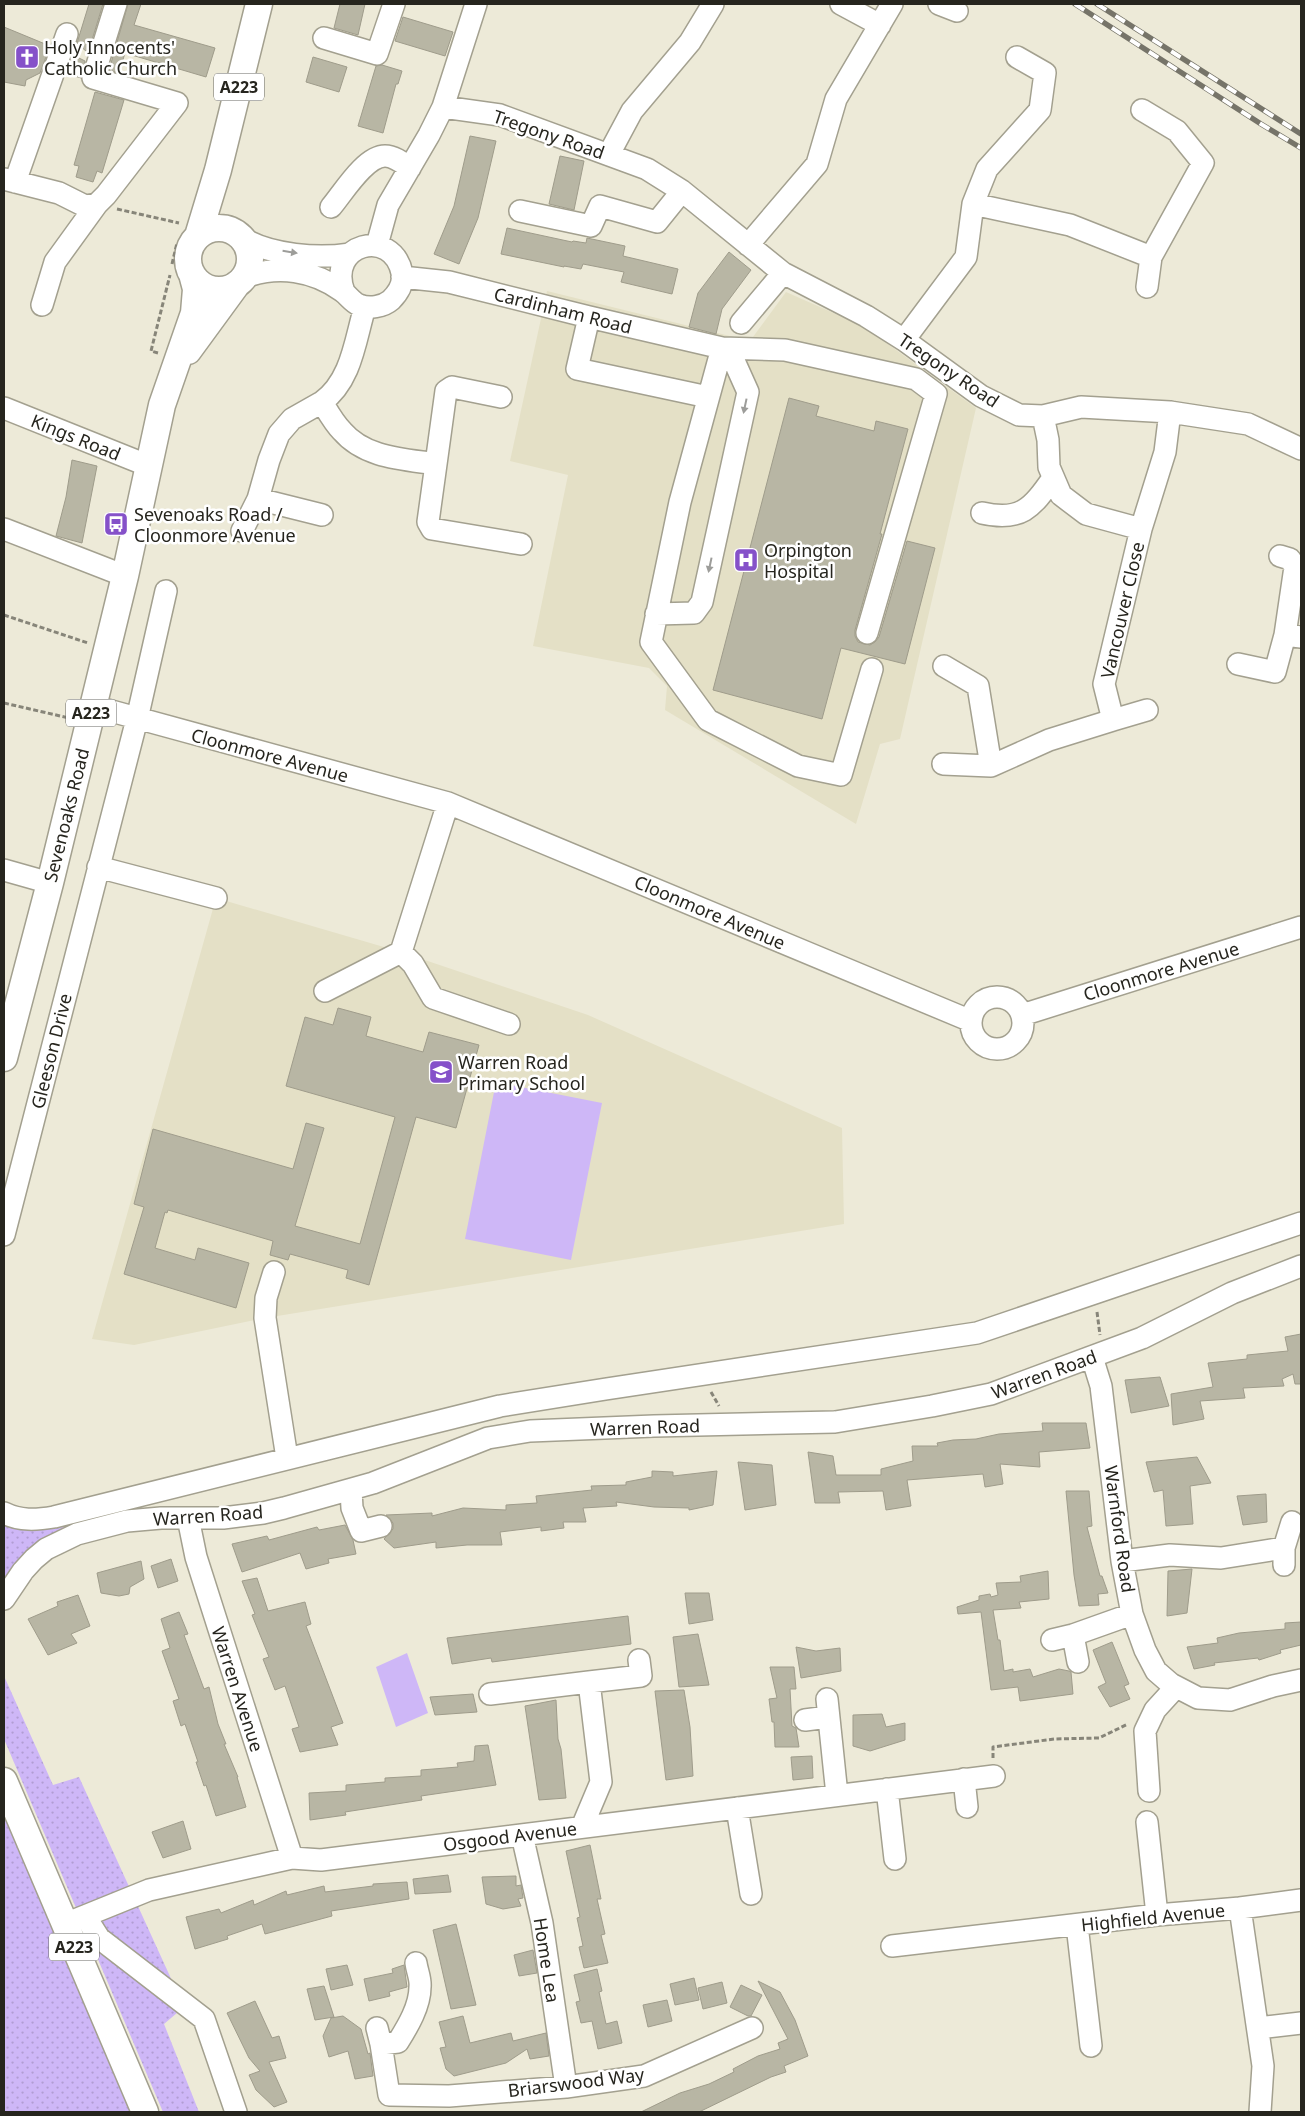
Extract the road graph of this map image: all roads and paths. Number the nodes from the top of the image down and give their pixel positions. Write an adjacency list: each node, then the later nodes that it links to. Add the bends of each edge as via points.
1 (116, 4): 19 (street, via 93,78 177,103)
2 (259, 4): 16 (main road, A223)
3 (394, 4): 10 (street, via 377,54)
4 (476, 4): 12 (street)
5 (713, 4): 14 (street, via 690,42 632,111)
6 (840, 4): 8 (street)
7 (892, 4): 8 (street)
8 (880, 25): 26 (street, via 836,99 817,164)
9 (67, 34): 17 (street, via 40,116)
10 (324, 38)
11 (1017, 57): 20 (street, via 1045,73 1040,110 987,169)
12 (443, 106): 14 (street, Tregony Road, via 500,115); 15 (street)
13 (1142, 110): 28 (street, via 1177,131 1204,163)
14 (609, 154): 18 (street, Tregony Road, via 647,169)
15 (410, 168): 21 (street, via 391,157 378,157 363,167); 25 (street, via 388,205)
16 (218, 170): 23 (main road, A223); 24 (main road, A223, via 223,208 229,224)
17 (9, 181): 19 (street, via 59,193 85,206)
18 (682, 191): 22 (street, via 658,222 600,206 591,226); 26 (street, Tregony Road)
19 (101, 200): 23 (path); 35 (street, via 55,262)
20 (973, 204): 28 (street, via 1070,225); 39 (street, via 966,257)
21 (331, 207)
22 (520, 211)
23 (190, 230): 24 (main road, via 227,228); 30 (main road, A223, via 192,244 188,264)
24 (240, 236): 27 (street, one-way to 27, via 258,247 298,254); 32 (main road, A223, via 249,247 251,257)
25 (377, 245): 27 (street, via 358,248); 31 (street, via 395,256)
26 (748, 245): 29 (street, Tregony Road)
27 (349, 254): 34 (street, via 340,272)
28 (1150, 257): 33 (street)
29 (783, 273): 38 (street); 39 (street, Tregony Road, via 866,316)
30 (192, 274): 32 (main road, via 199,282 218,290); 41 (main road, Sevenoaks Road / A223, via 196,301)
31 (402, 277): 36 (street, via 396,294 389,302); 37 (street, Cardinham Road, via 449,282)
32 (241, 280): 34 (street, via 265,271 302,272); 41 (main road, Sevenoaks Road / A223)
33 (1146, 287)
34 (344, 292): 36 (street, via 350,300)
35 (42, 305)
36 (365, 306): 44 (street, via 345,377)
37 (589, 317): 40 (street, Cardinham Road); 43 (street, via 577,369)
38 (741, 323)
39 (904, 340): 47 (street, Tregony Road, via 981,396 1019,415)
40 (722, 348): 43 (street); 62 (street, one-way to 62, via 734,363 748,392 702,602 694,613); 64 (street, Cardinham Road, via 794,352 916,379 936,394)
41 (175, 367): 49 (main road, Sevenoaks Road / A223, via 162,405)
42 (501, 397): 50 (street, via 452,387 446,391)
43 (708, 398): 62 (street, via 680,502)
44 (322, 402): 50 (street, via 342,432 363,448 391,457); 52 (street, via 292,419 279,434)
45 (4, 408): 49 (street, Kings Road)
46 (1170, 412): 47 (street, Tregony Road, via 1081,407); 48 (street, Tregony Road, via 1248,424); 56 (street, Vancouver Close, via 1164,452)
47 (1043, 416): 51 (street, Vancouver Close, via 1049,467)
48 (1301, 449)
49 (149, 464): 60 (main road, Sevenoaks Road / A223)
50 (436, 464): 58 (street, via 428,522 432,529)
51 (1054, 478): 53 (street, via 1023,512 1010,516); 56 (street, Vancouver Close, via 1061,495 1086,514)
52 (258, 499): 54 (street); 57 (street)
53 (982, 513)
54 (322, 515)
55 (4, 529): 60 (street)
56 (1141, 529): 74 (street, Vancouver Close, via 1104,684)
57 (242, 531)
58 (521, 544)
59 (1280, 556): 65 (street, via 1290,559 1294,567)
60 (125, 576): 66 (main road, Sevenoaks Road / A223)
61 (166, 591): 73 (street, Gleeson Drive)
62 (656, 614): 69 (street, via 650,642 708,720 798,766 841,775)
63 (4, 615): 66 (path)
64 (867, 633)
65 (1293, 636): 67 (street, via 1275,672)
66 (107, 649): 72 (main road, Sevenoaks Road / A223)
67 (1238, 664)
68 (944, 666): 76 (street, via 978,686)
69 (872, 669)
70 (4, 703): 72 (path)
71 (1147, 710): 74 (street)
72 (91, 714): 73 (street, Cloonmore Avenue); 80 (main road, Sevenoaks Road / A223)
73 (137, 719): 77 (street, Cloonmore Avenue); 78 (street, Gleeson Drive)
74 (1112, 720): 76 (street, via 1049,740)
75 (943, 764): 76 (street)
76 (991, 766)
77 (448, 803): 83 (street); 86 (street, Cloonmore Avenue)
78 (98, 867): 81 (street); 90 (street, Gleeson Drive)
79 (4, 870): 80 (street)
80 (50, 883): 88 (main road, Sevenoaks Road / A223)
81 (216, 898)
82 (1301, 927): 85 (street, Cloonmore Avenue)
83 (401, 952): 84 (street); 87 (street, via 413,964 433,998)
84 (325, 991)
85 (1022, 1015): 86 (street, via 1011,1001 994,998 978,1005); 86 (street, via 1022,1031 1018,1039 1012,1045 996,1050 988,1048 975,1037)
86 (971, 1021)
87 (509, 1024)
88 (4, 1058)
89 (1301, 1223): 93 (street, Warren Road)
90 (4, 1235)
91 (1301, 1266): 94 (street, Warren Road, via 1232,1293 1142,1338)
92 (274, 1272): 97 (street, via 266,1298 265,1318)
93 (1095, 1293): 94 (path); 95 (street, Warren Road, via 977,1333)
94 (1097, 1355): 96 (street, Warren Road, via 991,1394 932,1406 835,1422); 103 (street, Warnford Road)
95 (701, 1374): 96 (path); 97 (street, Warren Road, via 500,1406)
96 (729, 1424): 98 (street, Warren Road, via 514,1433 467,1445)
97 (287, 1458): 99 (street, Warren Road, via 54,1516 32,1519)
98 (351, 1490): 100 (street, Warren Road, via 262,1513); 102 (street, via 352,1508 361,1531)
99 (4, 1513)
100 (188, 1518): 104 (street, Warren Road, via 127,1521 61,1541 46,1549 23,1571); 127 (street, Warren Avenue, via 196,1558)
101 (1292, 1522): 103 (street, via 1284,1556 1221,1558 1170,1555)
102 (381, 1526)
103 (1122, 1561): 105 (street, Warnford Road)
104 (4, 1599)
105 (1132, 1614): 106 (street); 112 (street, Warnford Road, via 1156,1672)
106 (1073, 1635): 107 (street); 109 (street)
107 (1052, 1640)
108 (639, 1660): 111 (street, via 641,1676)
109 (1078, 1662)
110 (1301, 1680): 112 (street, Warnford Road, via 1230,1700 1198,1698)
111 (589, 1682): 113 (street); 125 (street, via 601,1782)
112 (1176, 1687): 120 (street, via 1155,1710 1145,1731)
113 (490, 1694)
114 (1134, 1718): 116 (path, via 1127,1725 1099,1738 1054,1739 993,1747)
115 (805, 1720): 121 (street, via 828,1708)
116 (994, 1776): 117 (street, Osgood Avenue)
117 (964, 1779): 119 (street, Osgood Avenue); 122 (street)
118 (4, 1781): 133 (main road, A223)
119 (887, 1789): 121 (street, Osgood Avenue); 128 (street)
120 (1149, 1791)
121 (837, 1796): 123 (street, Osgood Avenue)
122 (967, 1807)
123 (737, 1808): 125 (street, Osgood Avenue); 129 (street)
124 (1147, 1822): 132 (street)
125 (582, 1827): 126 (street, Osgood Avenue)
126 (522, 1835): 127 (street, Osgood Avenue, via 321,1860); 141 (street, Home Lea, via 542,1923)
127 (292, 1858): 133 (street, Osgood Avenue, via 148,1890)
128 (895, 1860)
129 (751, 1894)
130 (1301, 1900): 131 (street)
131 (1240, 1908): 132 (street, Highfield Avenue); 139 (street, Highfield Avenue)
132 (1157, 1915): 134 (street, Highfield Avenue)
133 (75, 1920): 143 (main road, A223); 144 (street, via 204,2019)
134 (1077, 1925): 135 (street, Highfield Avenue); 140 (street)
135 (892, 1946)
136 (416, 1964): 142 (street, Briarswood Way, via 421,1986 408,2025 385,2038 389,2095)
137 (1301, 2023): 139 (street)
138 (752, 2028): 141 (street, Briarswood Way, via 644,2076)
139 (1258, 2028): 145 (street, Highfield Avenue, via 1263,2066)
140 (1091, 2046)
141 (566, 2087): 142 (street, Briarswood Way)
142 (450, 2104)
143 (146, 2112)
144 (236, 2112)
145 (1260, 2112)

